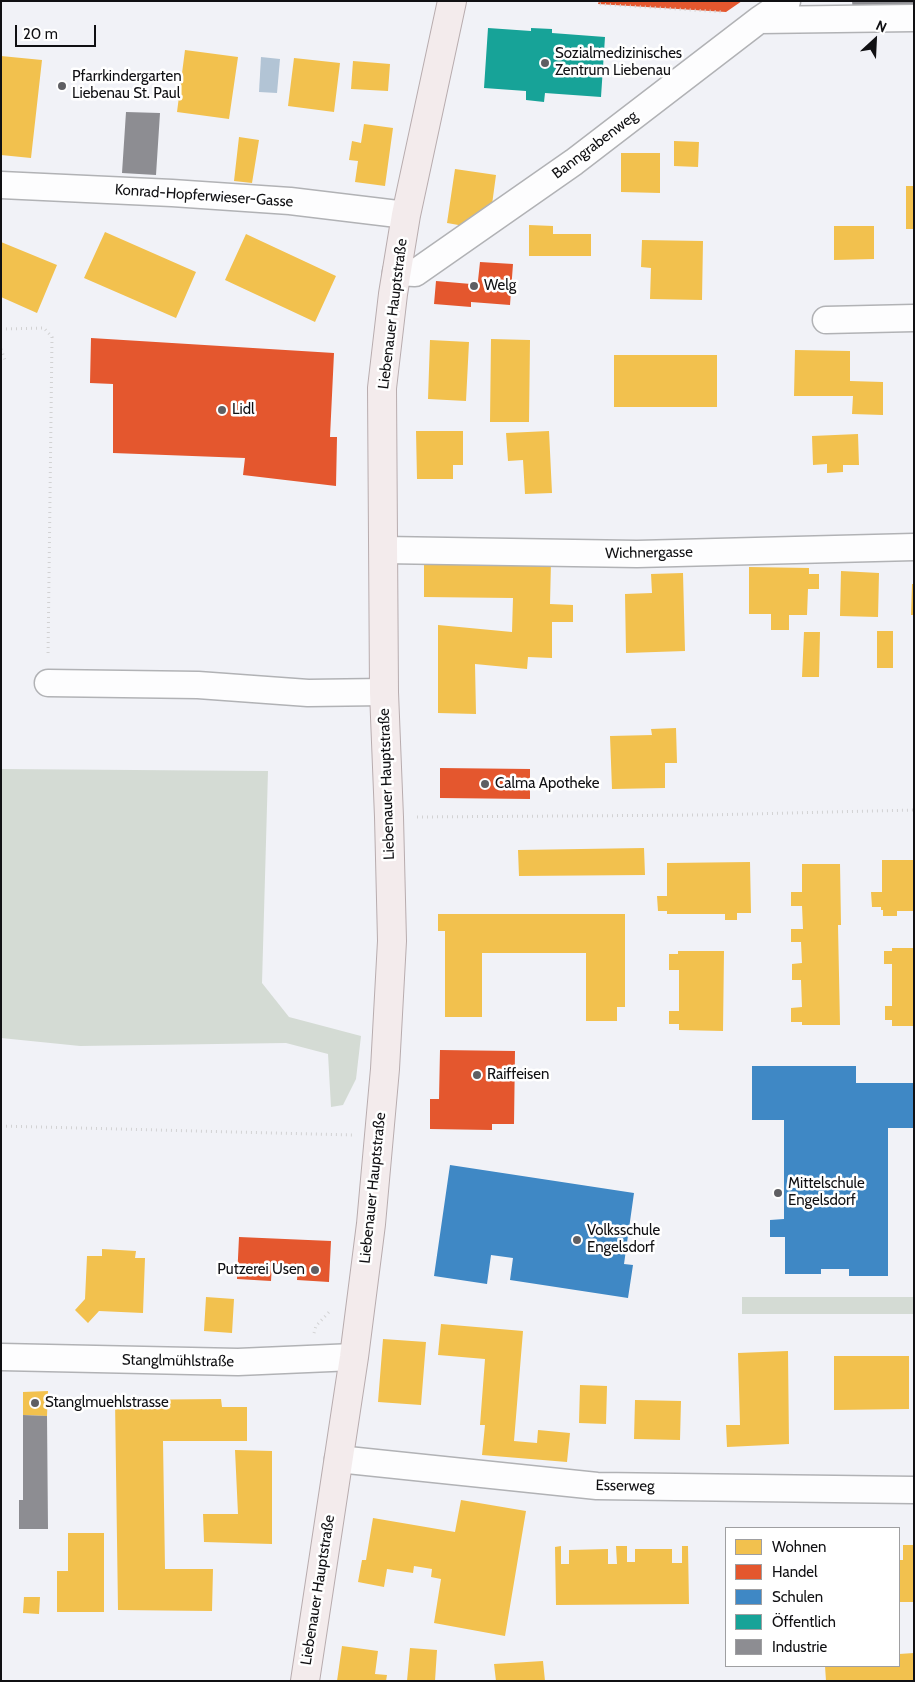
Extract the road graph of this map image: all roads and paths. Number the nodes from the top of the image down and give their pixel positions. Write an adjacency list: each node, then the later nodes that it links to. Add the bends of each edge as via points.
1 (452, 1): 7 (main road, Liebenauer Hauptstraße)
2 (599, 1): 5 (path, via 598,4 726,12)
3 (786, 1): 5 (street, Banngrabenweg)
4 (914, 18): 5 (street)
5 (758, 20): 8 (street, Banngrabenweg, via 574,162 414,274)
6 (1, 185): 7 (street, Konrad-Hopferwieser-Gasse, via 290,201)
7 (406, 215): 8 (main road, Liebenauer Hauptstraße)
8 (396, 272): 15 (main road, Liebenauer Hauptstraße, via 382,388)
9 (914, 318): 10 (street)
10 (826, 320)
11 (1, 329): 16 (path, via 44,328 52,337 48,658)
12 (1, 349): 13 (path)
13 (5, 360)
14 (914, 547): 15 (street, Wichnergasse, via 637,554)
15 (384, 550): 17 (main road, Liebenauer Hauptstraße)
16 (51, 672): 17 (street, Liebenauer Hauptstraße, via 308,693)
17 (384, 692): 19 (main road, Liebenauer Hauptstraße)
18 (914, 810): 19 (path)
19 (389, 817): 21 (main road, Liebenauer Hauptstraße, via 392,941)
20 (1, 1126): 21 (path)
21 (378, 1136): 22 (main road, Liebenauer Hauptstraße)
22 (361, 1297): 24 (main road, Liebenauer Hauptstraße); 25 (path, via 336,1305 316,1326)
23 (1, 1357): 25 (street, Stanglmühlstraße, via 238,1362)
24 (354, 1358): 25 (street, Stanglmühlstraße); 26 (main road, Liebenauer Hauptstraße)
25 (306, 1360)
26 (338, 1460): 27 (street, Esserweg, via 597,1486); 28 (main road, Liebenauer Hauptstraße)
27 (914, 1490)
28 (305, 1681)

